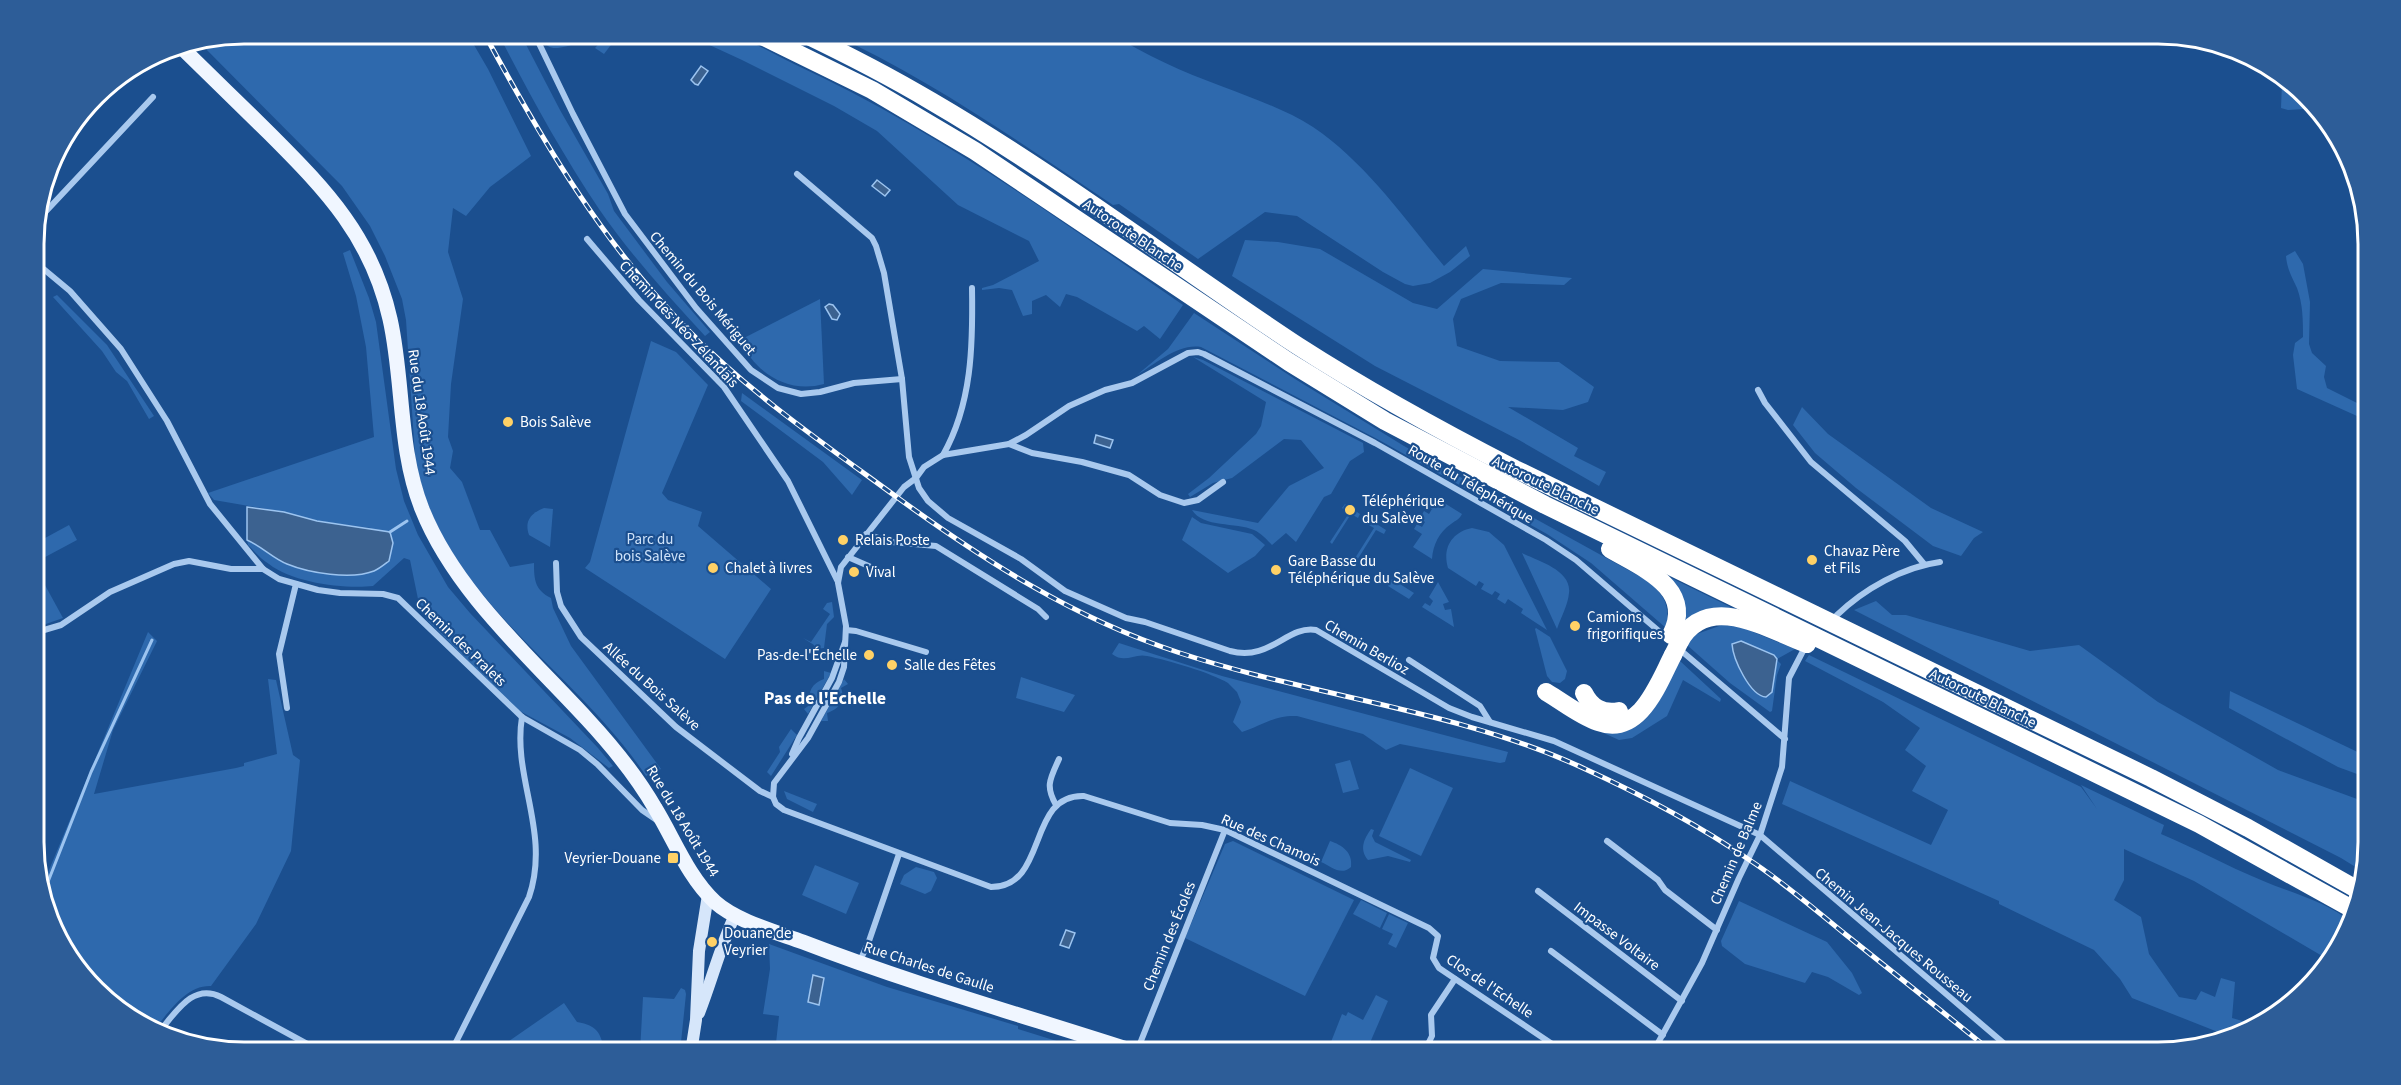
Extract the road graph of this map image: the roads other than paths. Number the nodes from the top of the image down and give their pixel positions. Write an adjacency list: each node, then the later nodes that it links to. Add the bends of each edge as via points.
1 (539, 44): 11 (street, Chemin du Bois Mériguet, via 625,214 696,308 751,369 778,388 801,394 854,383)
2 (779, 44): 16 (highway, Autoroute Blanche, via 923,118 1332,390)
3 (824, 44): 50 (highway, Autoroute Blanche, via 995,140 1299,346 1440,430 2170,788)
4 (186, 52): 45 (main road, Rue du 18 Août 1944, via 322,187 354,229 386,300 396,347 412,478 441,550 481,604 619,754)
5 (153, 97): 7 (street)
6 (797, 174): 11 (street, via 872,238 884,273)
7 (46, 211)
8 (587, 239): 25 (street, Chemin des Néo-Zélandais, via 639,300 724,387 788,481)
9 (44, 269): 23 (street, Chemin des Pralets, via 70,291 121,349 166,421 205,496)
10 (972, 288): 14 (street, via 973,329 965,396 957,429)
11 (902, 379): 15 (street, via 909,457)
12 (1758, 390): 22 (street, via 1816,468 1905,540)
13 (1009, 444): 14 (street); 17 (street, via 1129,475 1160,495 1184,503 1198,500); 41 (street, Route du Téléphérique, via 1069,406 1132,383 1188,353 1204,354 1375,443 1546,540 1576,560)
14 (942, 455): 15 (street)
15 (916, 478): 18 (street); 40 (street, Chemin Berlioz, via 928,501 948,518 1021,559 1065,591 1107,611 1243,654 1264,650 1305,630 1316,630 1442,705)
16 (1494, 480): 31 (highway, via 1665,584 1677,606); 35 (highway, Autoroute Blanche)
17 (1223, 482)
18 (866, 534): 19 (street); 28 (street, via 892,542 936,546)
19 (848, 557): 24 (street); 25 (street)
20 (1940, 562): 22 (street)
21 (556, 564): 43 (street, Allée du Bois Salève, via 556,592 581,637 676,727)
22 (1924, 564): 27 (street, via 1858,597)
23 (263, 569): 26 (street, Chemin des Pralets); 29 (street, via 231,569 189,561 174,564 110,592 61,625)
24 (889, 575)
25 (838, 583): 30 (street)
26 (296, 584): 38 (street, via 279,654); 39 (street, Chemin des Pralets, via 330,592 398,598)
27 (1837, 615)
28 (1046, 616)
29 (44, 630)
30 (846, 630): 33 (street); 43 (street, via 846,658 839,682 808,738 774,783)
31 (1672, 645): 35 (highway, via 1700,621 1729,615); 36 (highway, via 1644,709 1624,722 1597,722); 37 (highway, via 1638,698 1624,709 1599,710)
32 (1803, 651): 41 (street, Chemin de Balme, via 1789,678)
33 (926, 652)
34 (1409, 660): 40 (street, via 1480,706)
35 (1926, 690): 53 (highway, Autoroute Blanche, via 2199,824)
36 (1546, 692)
37 (1584, 693)
38 (287, 708)
39 (522, 717): 45 (street, Chemin des Pralets, via 580,750 642,810); 69 (street, via 521,747 536,840 534,878 529,897)
40 (1490, 722): 47 (street, Chemin Berlioz, via 1575,750)
41 (1785, 738): 47 (street, Chemin de Balme, via 1780,779)
42 (1059, 759): 44 (street, via 1049,785)
43 (773, 797): 49 (street, Allée du Bois Salève, via 784,810)
44 (1056, 805): 46 (street, Rue des Chamois, via 1067,798 1084,796 1170,824); 49 (street, via 1023,873 1009,885 992,887)
45 (667, 828): 52 (main road, Rue du 18 Août 1944)
46 (1225, 830): 55 (street, Rue des Chamois); 72 (street, Chemin des Écoles)
47 (1760, 835): 56 (street, Chemin de Balme); 67 (street, Chemin Jean-Jacques Rousseau)
48 (1607, 842): 56 (street)
49 (899, 854): 58 (street)
50 (2353, 887)
51 (1538, 891): 60 (street, Impasse Voltaire)
52 (712, 899): 54 (main road, Rue Charles de Gaulle); 61 (main road, via 699,951)
53 (2347, 906)
54 (735, 915): 58 (main road, Rue Charles de Gaulle); 61 (main road)
55 (1430, 928): 59 (street, Clos de l'Echelle, via 1438,936 1434,962)
56 (1717, 930): 60 (street, Chemin de Balme)
57 (1551, 951): 63 (street)
58 (859, 963): 71 (main road, Rue Charles de Gaulle)
59 (1455, 979): 64 (street, via 1431,1015); 65 (street, Clos de l'Echelle)
60 (1682, 1001): 63 (street, Chemin de Balme)
61 (696, 1020): 70 (main road)
62 (165, 1025): 68 (street, via 191,997 206,992)
63 (1663, 1035): 66 (street, Chemin de Balme)
64 (1429, 1041)
65 (1548, 1041)
66 (1659, 1041)
67 (2001, 1041)
68 (304, 1042)
69 (456, 1042)
70 (693, 1042)
71 (1103, 1042)
72 (1140, 1042)

